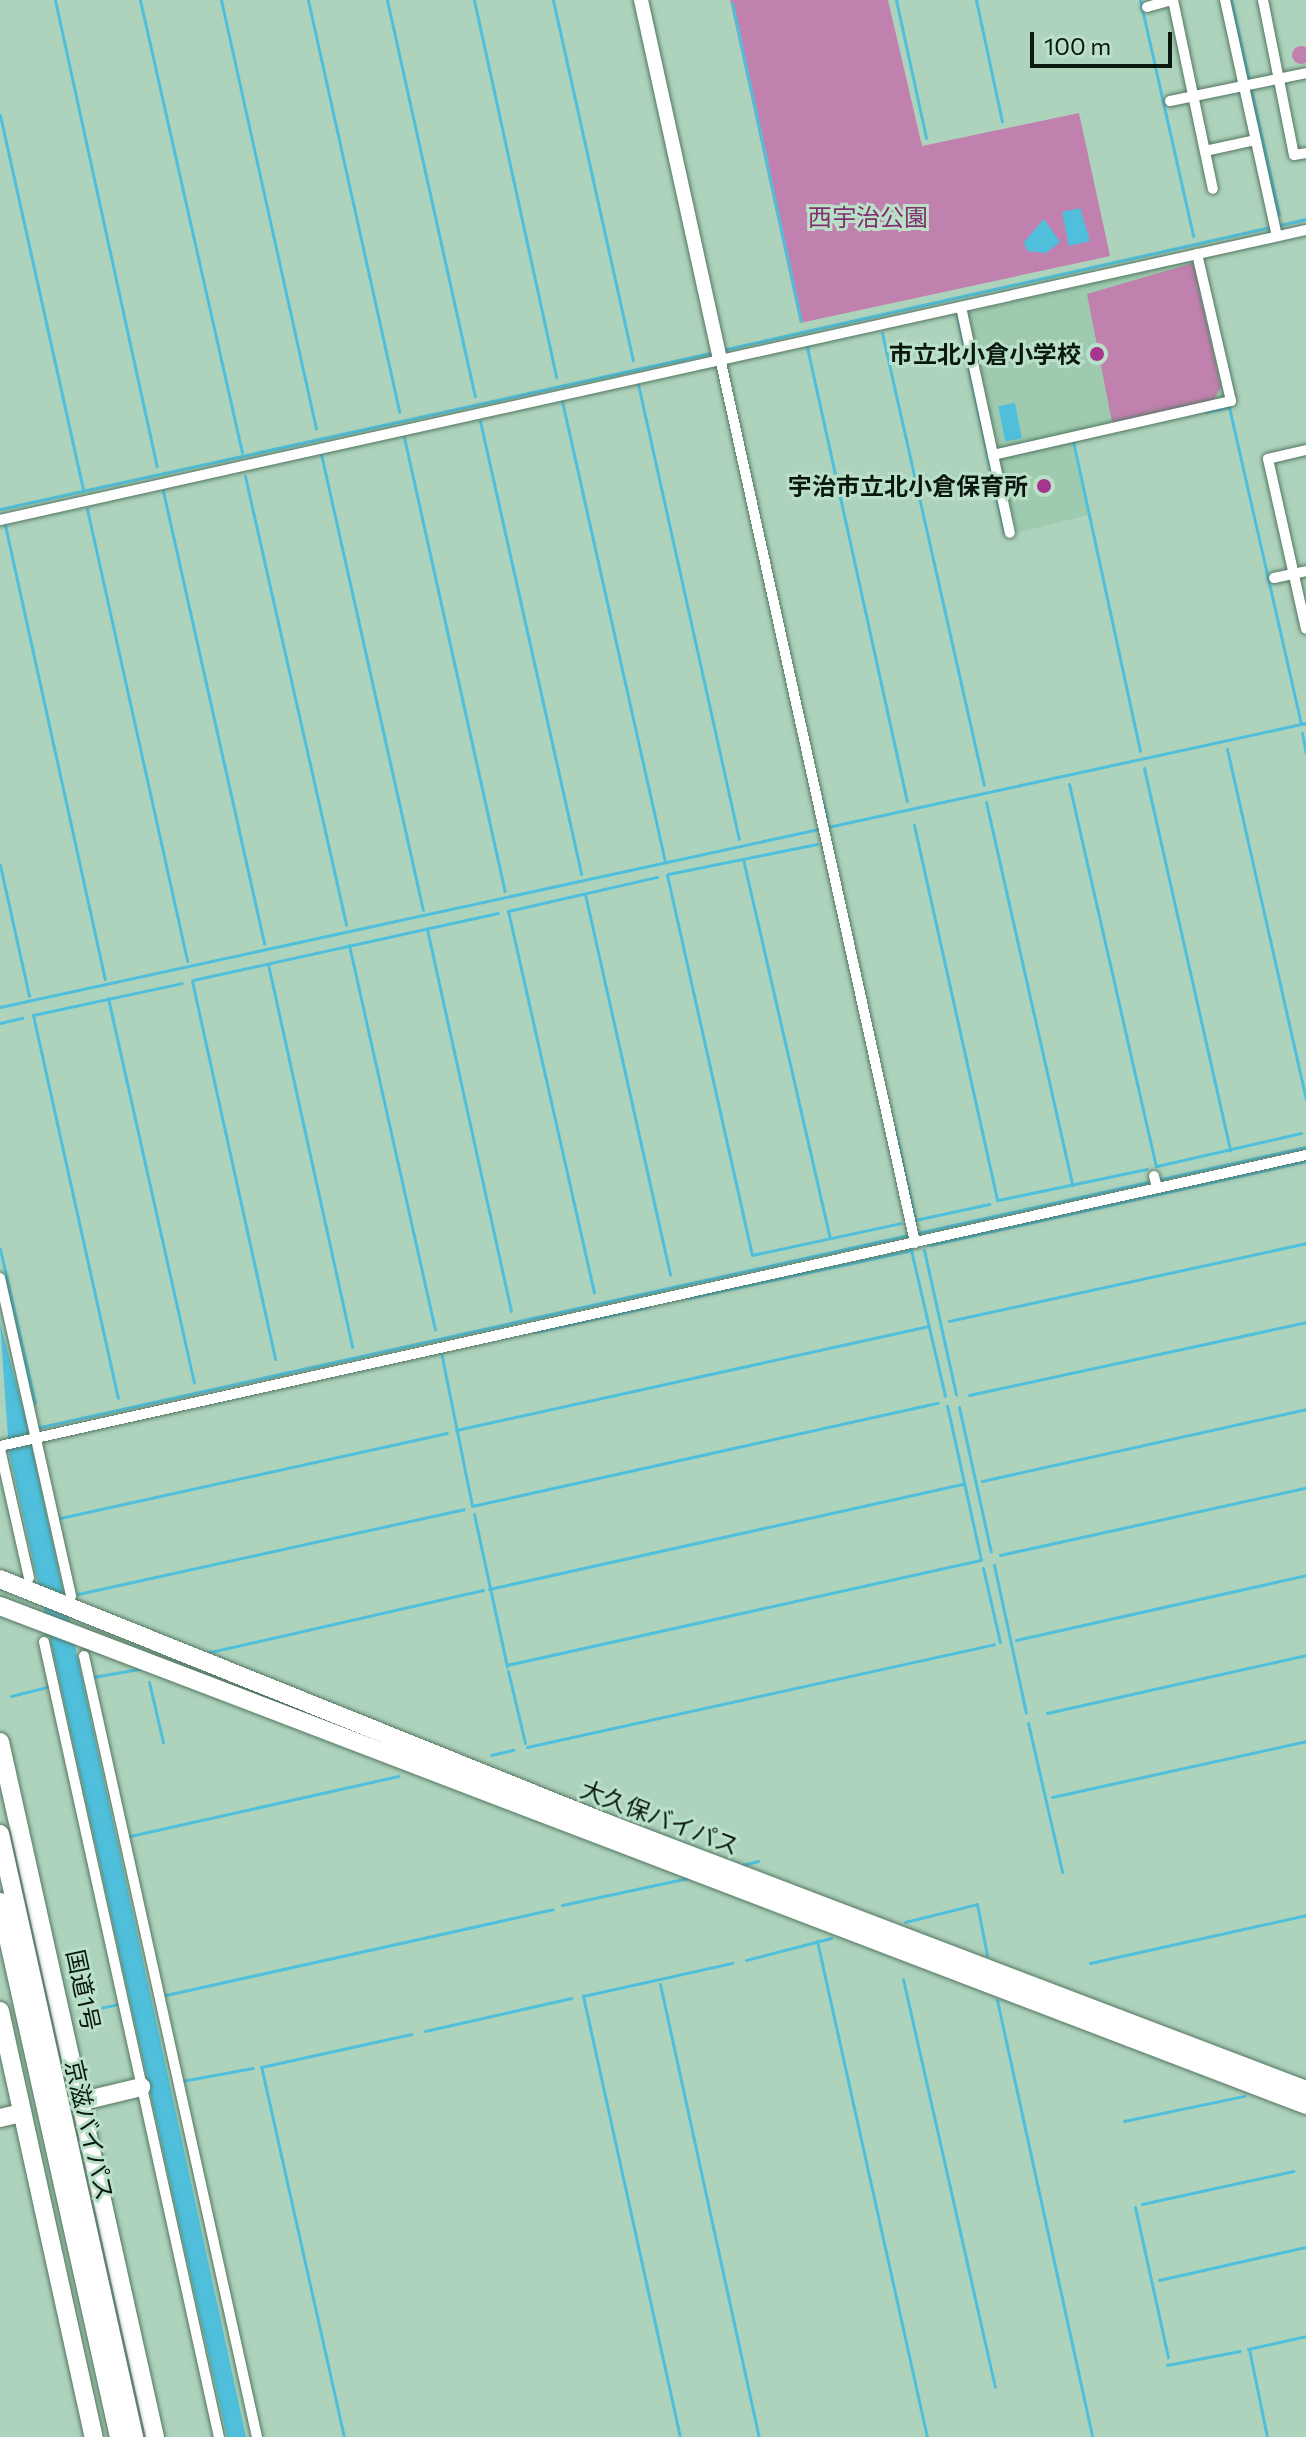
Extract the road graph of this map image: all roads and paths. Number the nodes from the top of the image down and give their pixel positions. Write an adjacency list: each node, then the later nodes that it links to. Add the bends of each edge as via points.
1 (641, 0): 19 (street)
2 (1172, 0): 5 (street); 9 (street)
3 (1225, 0): 8 (street)
4 (1263, 0): 7 (street)
5 (1147, 7)
6 (1306, 73): 7 (street)
7 (1279, 79): 8 (street); 13 (street, via 1294,155)
8 (1244, 86): 9 (street); 11 (street)
9 (1193, 95): 10 (street); 12 (street)
10 (1170, 101)
11 (1255, 140): 12 (street); 16 (street)
12 (1205, 151): 14 (street)
13 (1306, 153)
14 (1213, 189)
15 (1306, 230): 16 (street)
16 (1276, 231): 17 (street)
17 (1197, 254): 18 (street, via 1116,265); 21 (street, via 1231,401)
18 (961, 307): 19 (street); 21 (street)
19 (719, 353): 22 (street); 29 (street)
20 (1306, 450): 25 (street, via 1268,459)
21 (993, 455): 23 (street)
22 (0, 520)
23 (1010, 533)
24 (1306, 571): 25 (street)
25 (1294, 573): 26 (street); 27 (street)
26 (1274, 578)
27 (1306, 629)
28 (1306, 1155): 29 (street)
29 (913, 1237): 31 (street)
30 (0, 1278): 31 (street)
31 (32, 1438): 32 (street); 36 (street)
32 (1, 1447): 34 (street)
33 (0, 1579): 34 (highway, 大久保バイパス)
34 (33, 1591): 36 (highway, 大久保バイパス); 38 (street)
35 (0, 1606): 38 (highway, 大久保バイパス)
36 (71, 1606): 39 (street); 42 (highway, 大久保バイパス)
37 (0, 1616): 38 (highway)
38 (43, 1629): 39 (highway, 大久保バイパス); 46 (street)
39 (78, 1642): 42 (highway, 大久保バイパス); 56 (street)
40 (0, 1742): 48 (highway, 国道1号)
41 (0, 1834): 53 (highway, 京滋バイパス, bridge)
42 (716, 1872): 44 (highway, 大久保バイパス)
43 (0, 1902): 52 (highway, 京滋バイパス, bridge)
44 (1084, 2012): 47 (highway, 大久保バイパス); 49 (highway, 大久保バイパス)
45 (3, 2023): 50 (highway)
46 (140, 2085): 48 (highway); 55 (street)
47 (1306, 2090)
48 (89, 2097): 54 (highway, 国道1号)
49 (1306, 2105)
50 (8, 2114): 51 (highway)
51 (94, 2437)
52 (119, 2437)
53 (134, 2437)
54 (155, 2437)
55 (219, 2437)
56 (257, 2437)

